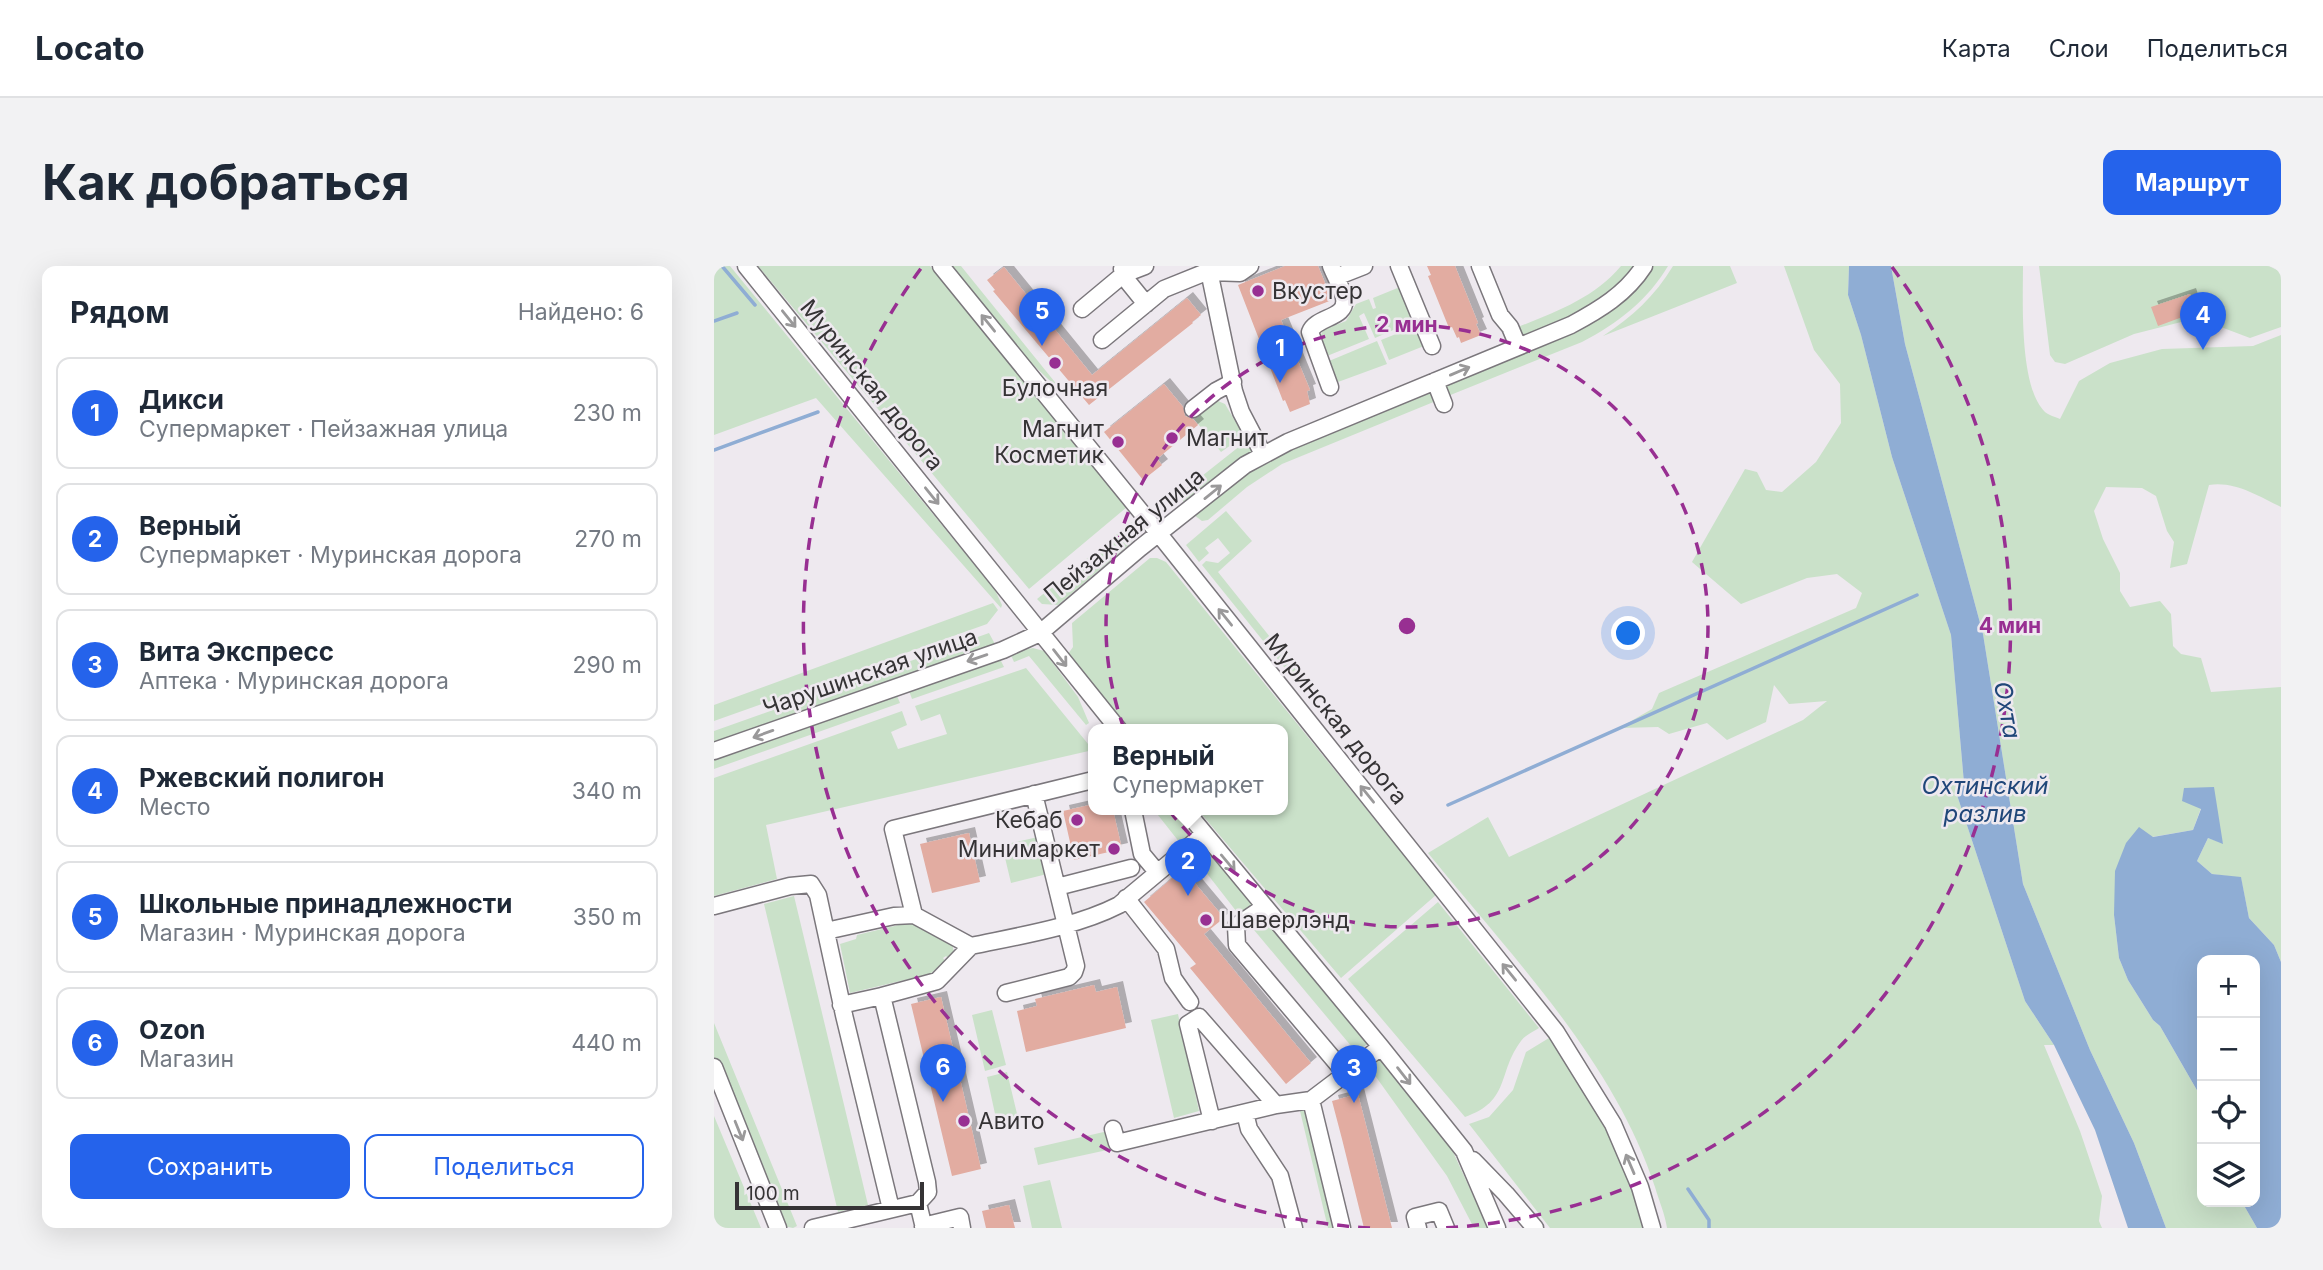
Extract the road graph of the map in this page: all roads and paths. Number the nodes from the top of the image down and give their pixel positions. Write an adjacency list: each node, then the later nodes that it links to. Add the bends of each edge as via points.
1 (746, 266): 24 (street, Муринская дорога, one-way to 24)
2 (941, 266): 23 (street, Муринская дорога, one-way to 2)
3 (1144, 266): 10 (street)
4 (1250, 266): 9 (street, via 1240,273)
5 (1364, 266): 11 (street)
6 (1399, 266): 15 (street)
7 (1480, 266): 16 (street)
8 (1644, 266): 16 (street, Пейзажная улица, via 1626,289 1599,310)
9 (1213, 268): 12 (street, via 1164,289); 18 (street)
10 (1123, 272): 12 (street); 13 (street)
11 (1333, 272): 19 (street, via 1344,297 1342,310 1317,322 1310,332)
12 (1146, 304): 14 (street)
13 (1082, 309)
14 (1102, 340)
15 (1432, 346)
16 (1518, 346): 17 (street, Пейзажная улица, one-way to 16)
17 (1435, 381): 20 (street); 22 (street, Пейзажная улица)
18 (1233, 382): 21 (street); 22 (street, via 1241,412)
19 (1330, 387)
20 (1444, 404)
21 (1194, 409)
22 (1264, 454): 23 (street, Пейзажная улица, one-way to 22)
23 (1159, 534): 24 (street, Пейзажная улица); 67 (street, Муринская дорога, one-way to 23, via 1613,1124 1556,1032)
24 (1040, 633): 25 (street, Муринская дорога, one-way to 25); 26 (street, Чарушинская улица, one-way to 26)
25 (1113, 724)
26 (714, 751)
27 (1088, 781): 28 (street)
28 (1034, 794): 34 (street); 38 (street, via 893,829)
29 (1134, 815): 33 (street, via 1142,854)
30 (1189, 815): 31 (street)
31 (1204, 834): 33 (street); 37 (street, one-way to 37)
32 (1131, 868): 34 (street)
33 (1157, 872): 35 (street)
34 (1056, 887): 39 (street)
35 (1126, 898): 39 (street, via 1102,913); 44 (street, via 1166,949 1173,978)
36 (714, 906): 40 (street, via 811,884)
37 (1264, 907): 46 (street); 48 (street, via 1236,926 1237,945)
38 (914, 915): 40 (street); 41 (street)
39 (1065, 923): 41 (street); 42 (street, via 1074,972)
40 (826, 931): 45 (street)
41 (971, 946): 43 (street, via 937,981)
42 (1006, 993)
43 (882, 996): 45 (street); 55 (street, via 927,1182 928,1192)
44 (1190, 1002)
45 (841, 1005): 56 (street)
46 (1381, 1047): 48 (street); 54 (street, one-way to 54)
47 (714, 1068): 58 (street, one-way to 58)
48 (1346, 1074): 49 (street)
49 (1311, 1100): 50 (street); 62 (street)
50 (1276, 1105): 51 (street); 52 (street, via 1199,1017 1188,1024)
51 (1245, 1113): 52 (street); 61 (street, via 1280,1176)
52 (1212, 1121): 53 (street, via 1117,1143)
53 (1113, 1129)
54 (1464, 1151): 65 (street); 66 (street)
55 (918, 1203): 56 (street); 57 (street)
56 (891, 1209): 59 (street)
57 (924, 1227): 60 (street, via 960,1217)
58 (778, 1228)
59 (813, 1228)
60 (962, 1228)
61 (1294, 1228)
62 (1342, 1228)
63 (1418, 1228): 64 (street, via 1415,1217 1439,1211)
64 (1446, 1228)
65 (1497, 1228)
66 (1535, 1228)
67 (1652, 1228)

